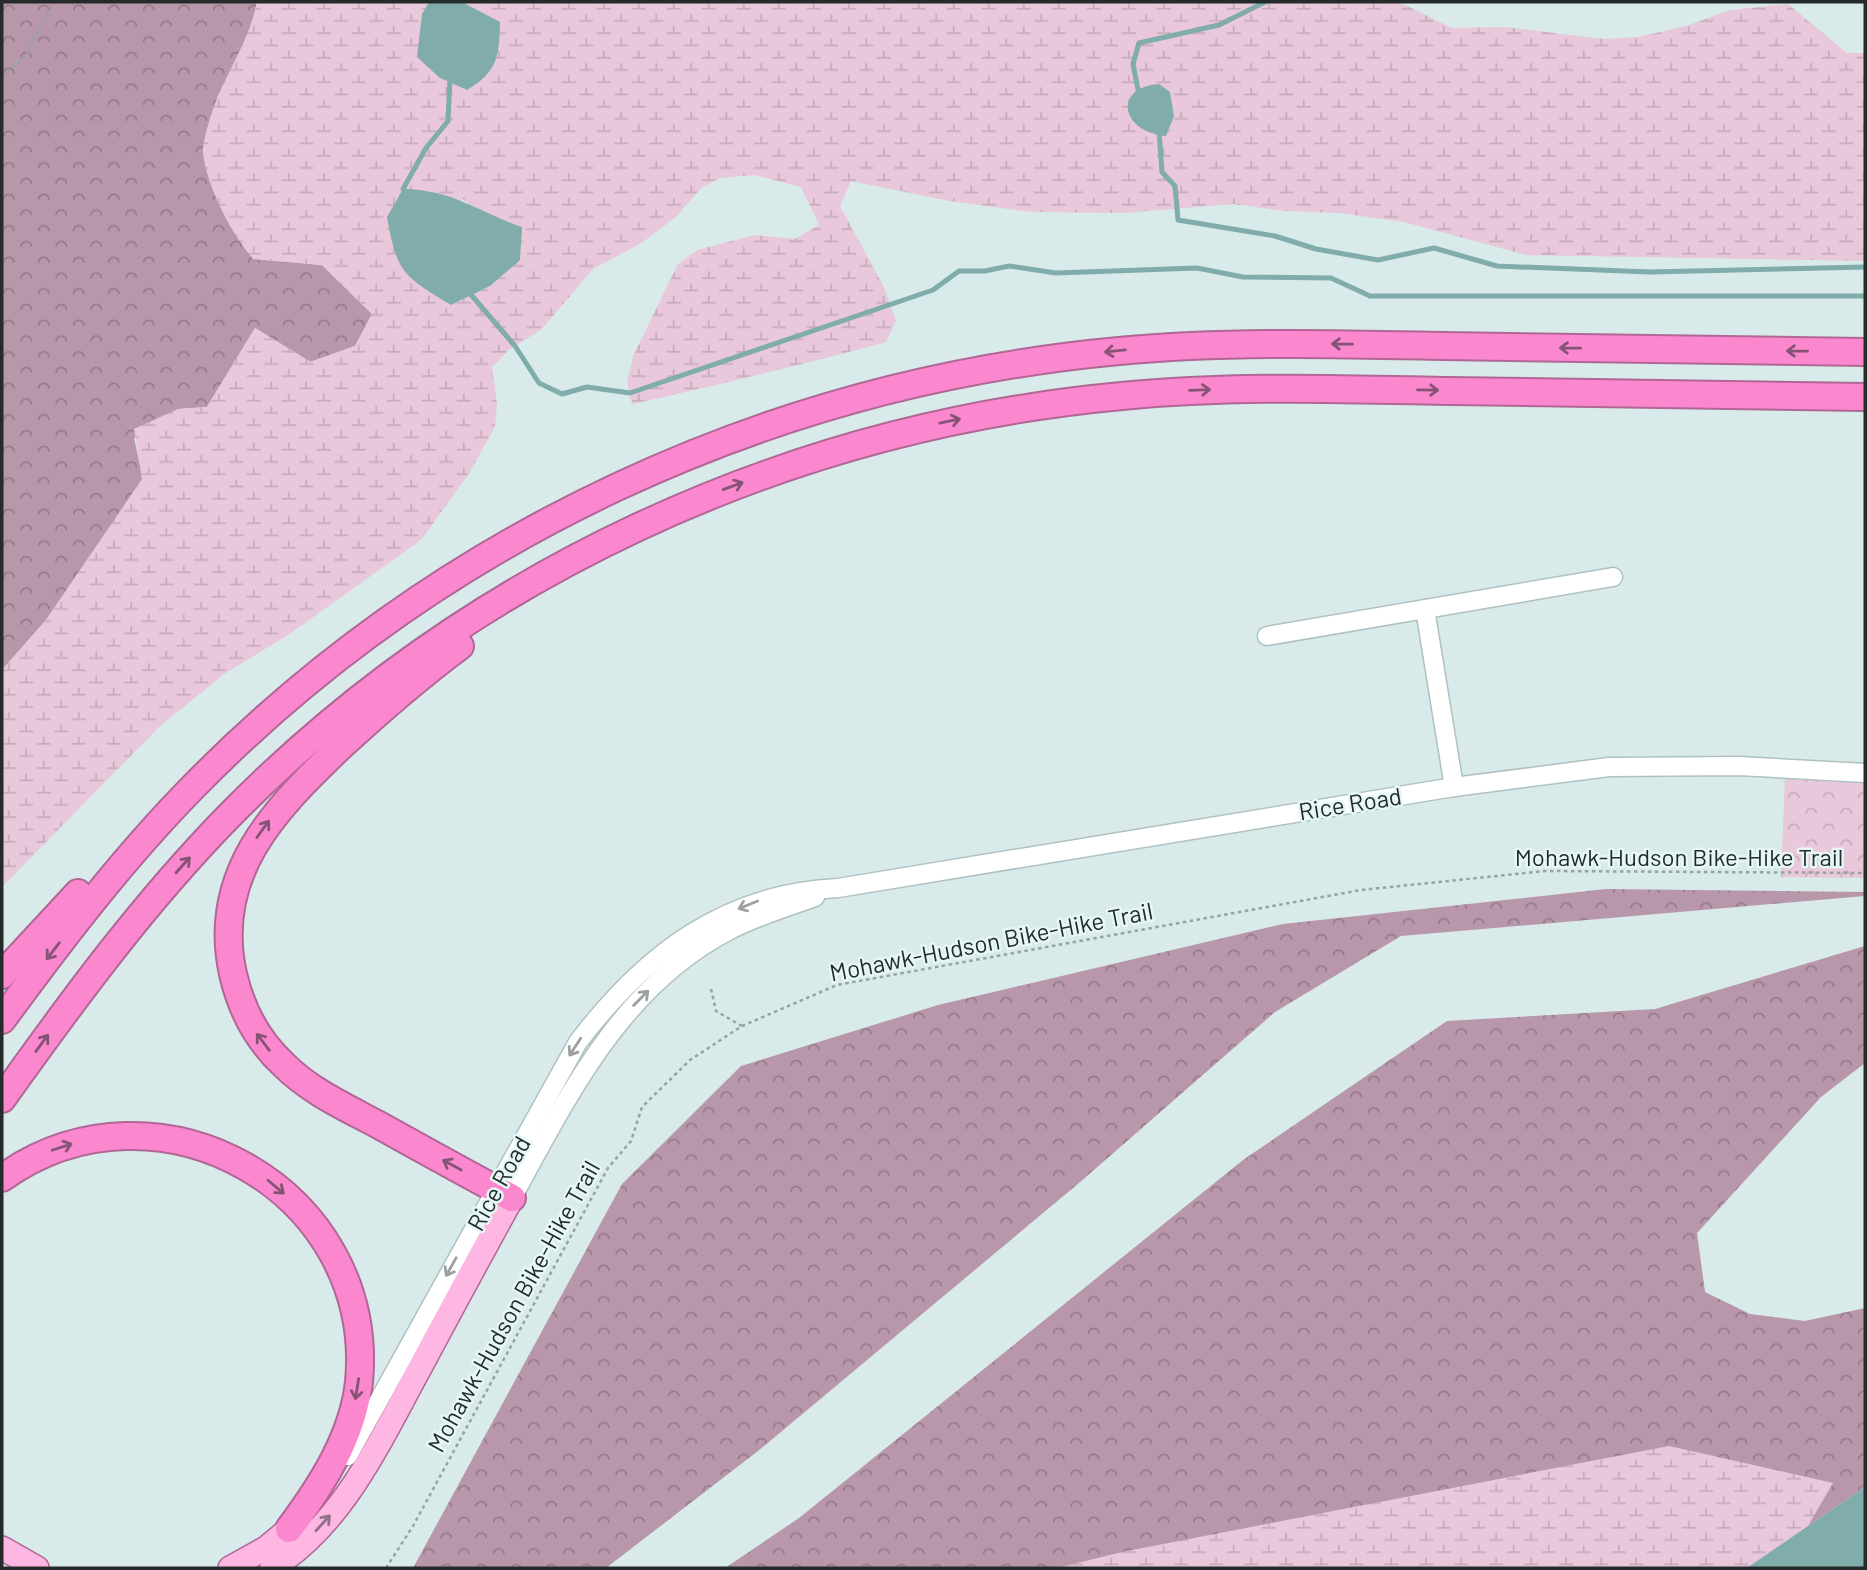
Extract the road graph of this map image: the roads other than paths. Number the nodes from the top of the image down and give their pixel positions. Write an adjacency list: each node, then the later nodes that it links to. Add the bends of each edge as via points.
1 (1865, 352): 7 (highway, one-way to 7, via 1246,344 1119,351 942,377 763,426 597,495 436,587 386,621)
2 (1865, 397): 3 (highway, one-way to 2, via 778,470 891,435 1009,410 1123,396 1306,389)
3 (669, 512): 12 (highway, one-way to 3, via 109,953 185,863 271,775 331,722 442,638 514,592 564,562); 14 (highway, one-way to 3, via 304,1082 268,1049 235,984 228,935 230,909 244,862 272,817 367,722 505,615)
4 (1613, 577): 5 (street)
5 (1426, 609): 6 (street); 9 (street)
6 (1267, 636)
7 (264, 720): 10 (highway, via 149,818); 11 (highway, one-way to 11, via 151,832)
8 (1865, 773): 9 (street, Rice Road, via 1739,766 1609,767)
9 (1454, 787): 14 (street, Rice Road, via 838,888 730,930 657,981 594,1054)
10 (2, 975)
11 (2, 1020)
12 (2, 1098)
13 (2, 1178): 15 (highway, one-way to 15, via 41,1154 89,1139 166,1137 239,1162 282,1191 316,1227 331,1250 352,1302 359,1383 335,1458)
14 (503, 1194): 15 (street, Rice Road, one-way to 15, via 348,1455); 19 (main road, Rice Road, one-way to 14, via 325,1521 365,1466)
15 (289, 1529): 18 (main road, Rice Road)
16 (2, 1548): 17 (main road)
17 (37, 1568)
18 (230, 1568)
19 (272, 1568)

